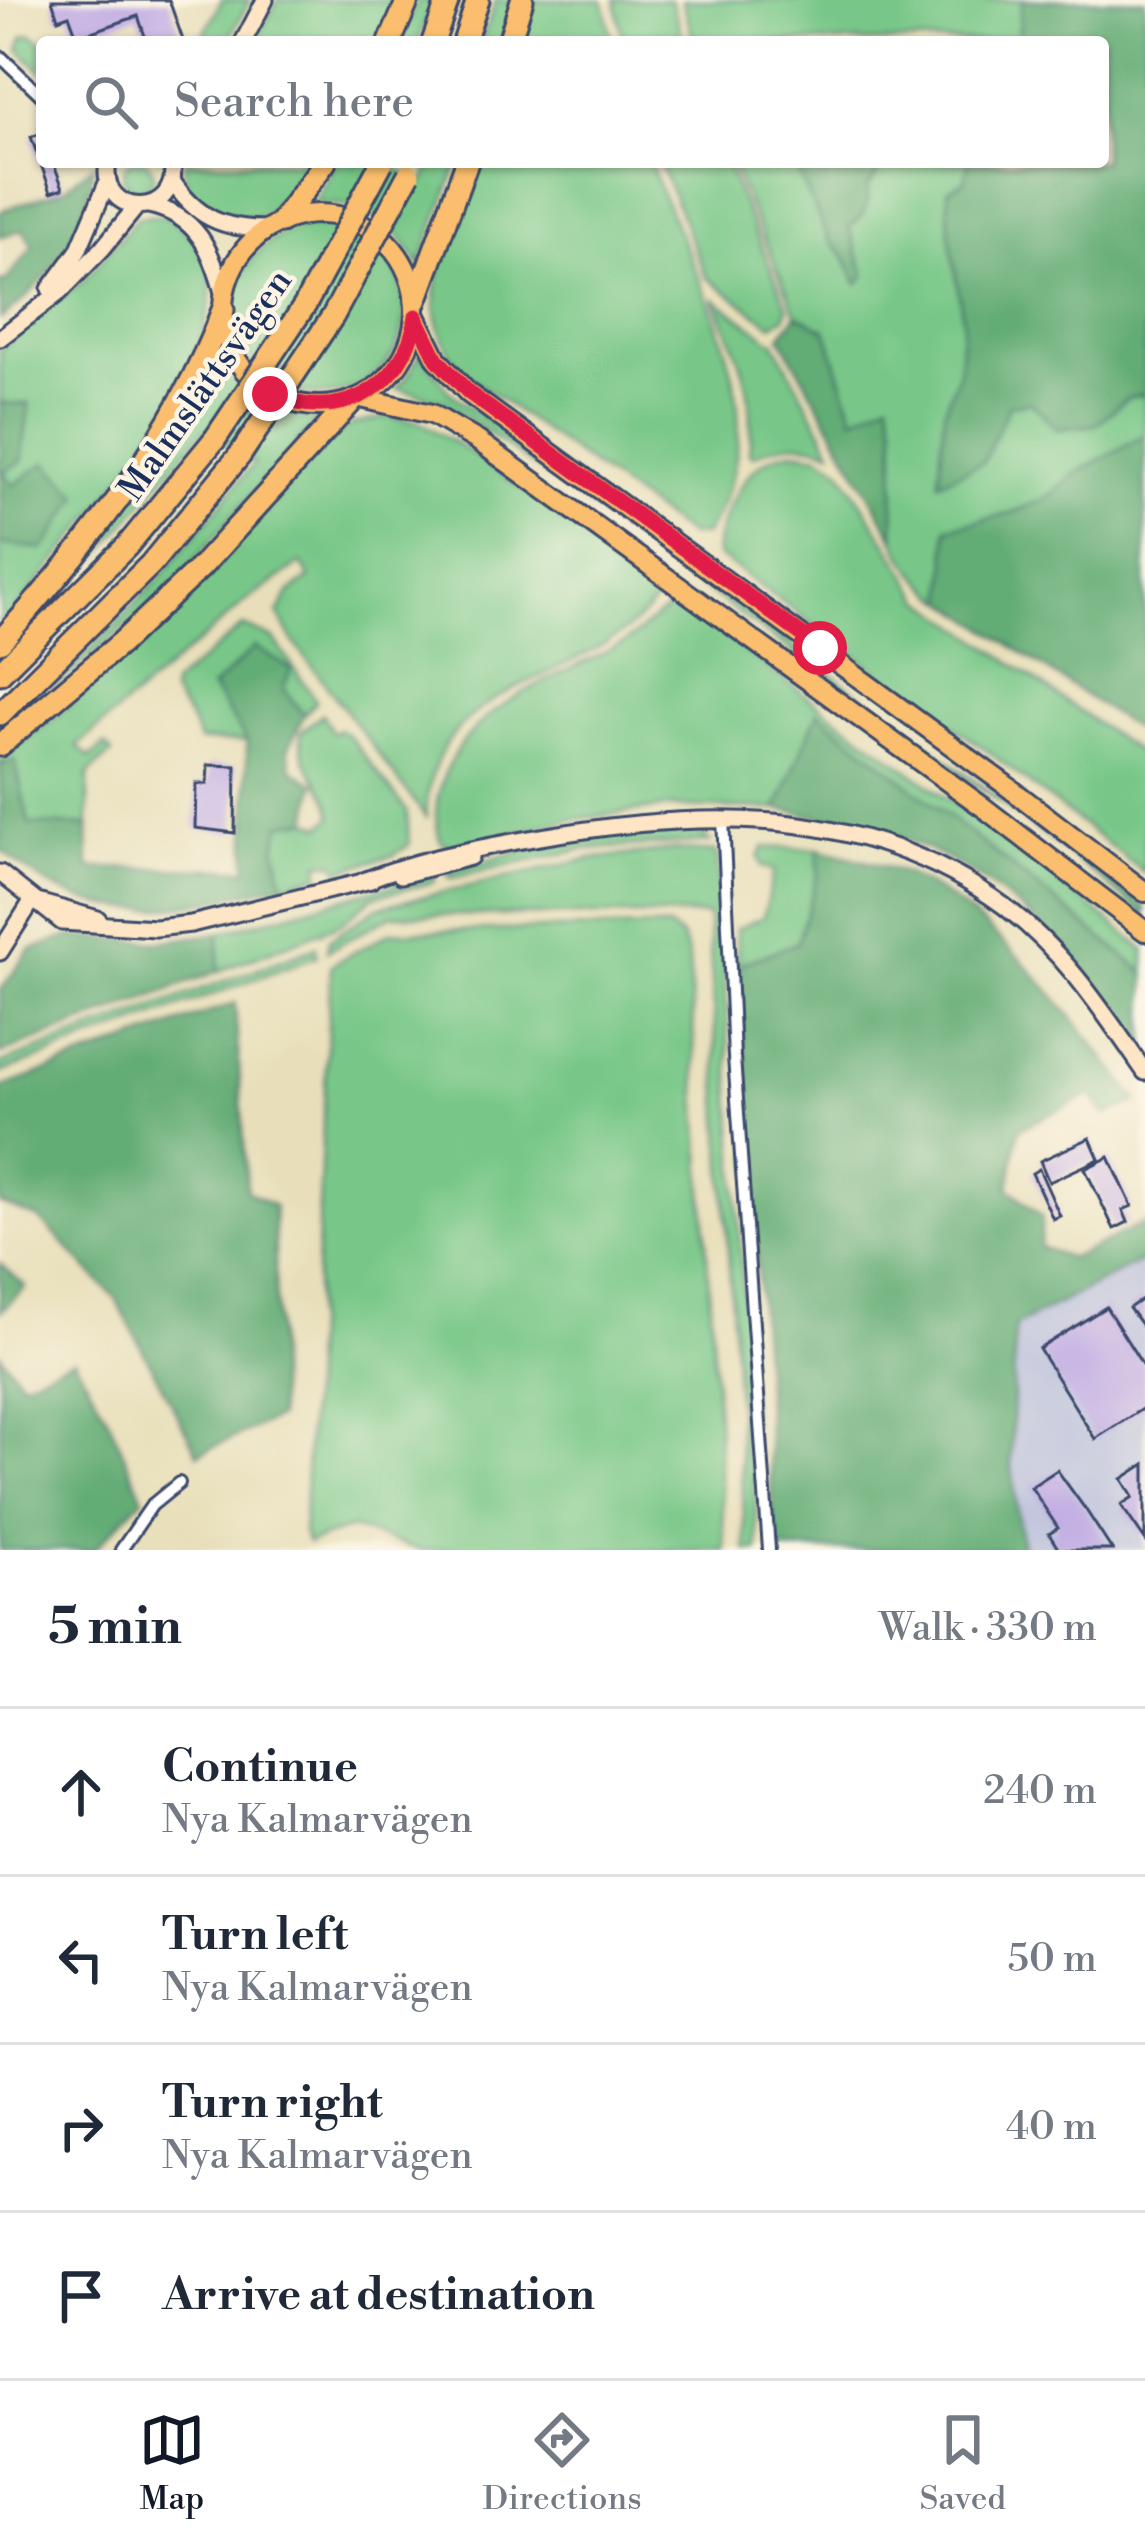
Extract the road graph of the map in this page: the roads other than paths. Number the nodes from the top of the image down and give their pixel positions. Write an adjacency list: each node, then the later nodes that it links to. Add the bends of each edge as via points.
1 (266, 0): 6 (street)
2 (408, 0): 7 (highway)
3 (448, 0): 8 (highway)
4 (478, 0): 9 (highway)
5 (522, 0): 10 (highway)
6 (246, 36)
7 (393, 36)
8 (435, 36)
9 (466, 36)
10 (511, 36)
11 (0, 56): 12 (street)
12 (36, 88)
13 (320, 168): 20 (highway)
14 (379, 168): 27 (highway, Malmslättsvägen, bridge, via 305,305 215,439 127,546)
15 (411, 168): 28 (highway, Malmslättsvägen, bridge, via 333,316 240,455 152,564)
16 (465, 168): 22 (highway)
17 (106, 169): 19 (street, via 118,198); 23 (street, via 79,250)
18 (174, 169): 19 (street, via 164,196); 20 (street, via 207,219 229,227)
19 (142, 206): 21 (street, via 179,215 199,232); 23 (street)
20 (274, 225): 21 (main road, via 238,258); 22 (main road, via 326,214 369,227 401,259)
21 (223, 303): 25 (main road, via 228,343 270,394 318,407); 26 (highway, via 188,393 147,459)
22 (416, 309): 25 (main road, via 400,364); 32 (main road, via 437,359 469,393)
23 (25, 318): 24 (street)
24 (0, 338)
25 (356, 400): 29 (highway, via 185,582); 34 (main road, via 432,414 478,441)
26 (0, 642)
27 (0, 673)
28 (0, 714)
29 (0, 745)
30 (723, 818): 33 (street, via 634,821 513,842 191,924 62,922); 36 (street, via 866,838 979,889 1065,962); 39 (street)
31 (0, 873): 33 (street)
32 (1145, 892)
33 (32, 901): 35 (street)
34 (1145, 931)
35 (0, 952)
36 (1145, 1072)
37 (179, 1483): 38 (street, via 152,1505)
38 (121, 1550)
39 (769, 1550)

